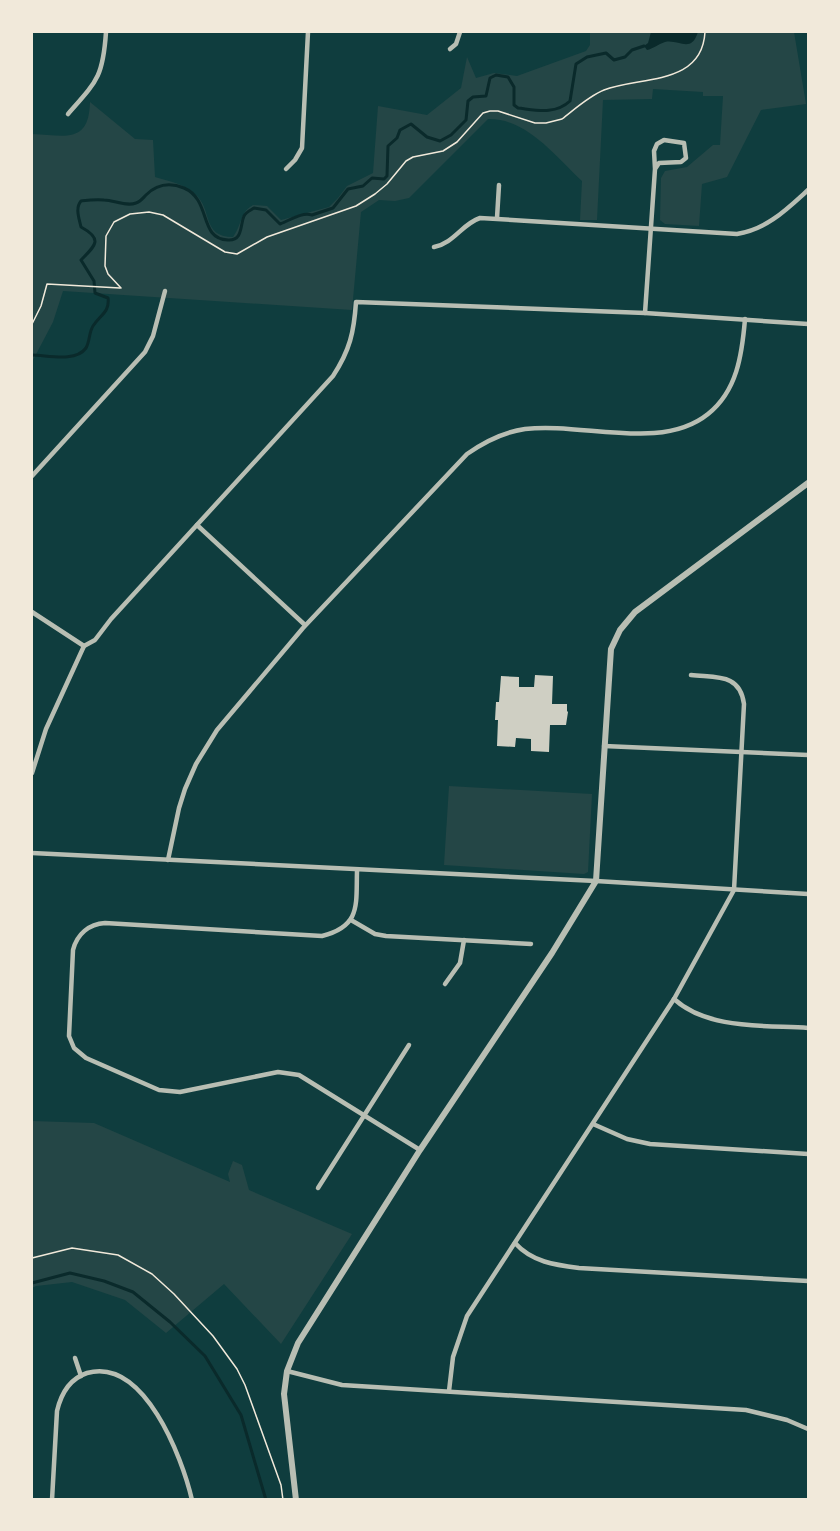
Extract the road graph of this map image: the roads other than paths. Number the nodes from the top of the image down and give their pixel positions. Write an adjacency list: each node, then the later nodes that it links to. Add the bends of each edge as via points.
1 (106, 32): 5 (street, via 101,71)
2 (309, 32): 6 (street, via 302,148)
3 (460, 32): 4 (street)
4 (450, 49)
5 (68, 114)
6 (286, 169)
7 (655, 169): 7 (street, via 657,144 664,140 684,143 686,158 681,162 659,163); 11 (street)
8 (499, 185): 10 (street)
9 (808, 190): 11 (street, via 756,230 737,234)
10 (496, 218): 11 (street); 12 (street, via 472,220 446,243)
11 (650, 229): 14 (street)
12 (434, 247)
13 (165, 291): 17 (street, via 145,352)
14 (645, 313): 15 (street); 19 (street, via 356,302 348,350 333,376)
15 (745, 319): 16 (street); 21 (street, via 733,382 721,402 703,418 663,433 535,428 484,443 449,471)
16 (808, 324)
17 (32, 476)
18 (808, 483): 24 (street, via 635,612 620,630 612,649)
19 (197, 525): 21 (street); 22 (street, via 95,640)
20 (32, 612): 22 (street)
21 (305, 625): 29 (street, via 202,753 185,789)
22 (84, 646): 27 (street, via 46,729)
23 (691, 675): 25 (street, via 727,679 742,692)
24 (604, 746): 25 (street); 31 (street)
25 (741, 751): 26 (street); 32 (street)
26 (808, 756)
27 (32, 773)
28 (32, 853): 29 (street)
29 (168, 860): 30 (street)
30 (357, 871): 31 (street); 34 (street, via 356,906)
31 (596, 881): 32 (street); 43 (street)
32 (734, 890): 33 (street); 38 (street)
33 (808, 894)
34 (351, 920): 35 (street, via 375,934); 41 (street, via 322,936 105,923 92,926 74,945 68,1028 78,1053 159,1090 180,1092 278,1072 292,1073)
35 (464, 940): 36 (street); 37 (street, via 460,963)
36 (531, 944)
37 (445, 984)
38 (674, 999): 39 (street, via 698,1015 718,1021); 42 (street)
39 (808, 1028)
40 (409, 1045): 41 (street)
41 (365, 1117): 43 (street); 45 (street)
42 (593, 1124): 44 (street, via 650,1144); 46 (street)
43 (420, 1150): 49 (street, via 298,1342)
44 (808, 1154)
45 (318, 1188)
46 (515, 1243): 47 (street, via 538,1260 579,1268); 51 (street, via 467,1316 453,1357)
47 (808, 1281)
48 (75, 1358): 50 (street)
49 (286, 1371): 51 (street, via 342,1385); 55 (street, via 284,1394)
50 (81, 1376): 53 (street, via 64,1390 57,1411); 54 (street, via 96,1371 114,1373 137,1390 166,1431)
51 (449, 1391): 52 (street, via 746,1410)
52 (808, 1429)
53 (52, 1500)
54 (192, 1500)
55 (296, 1500)

